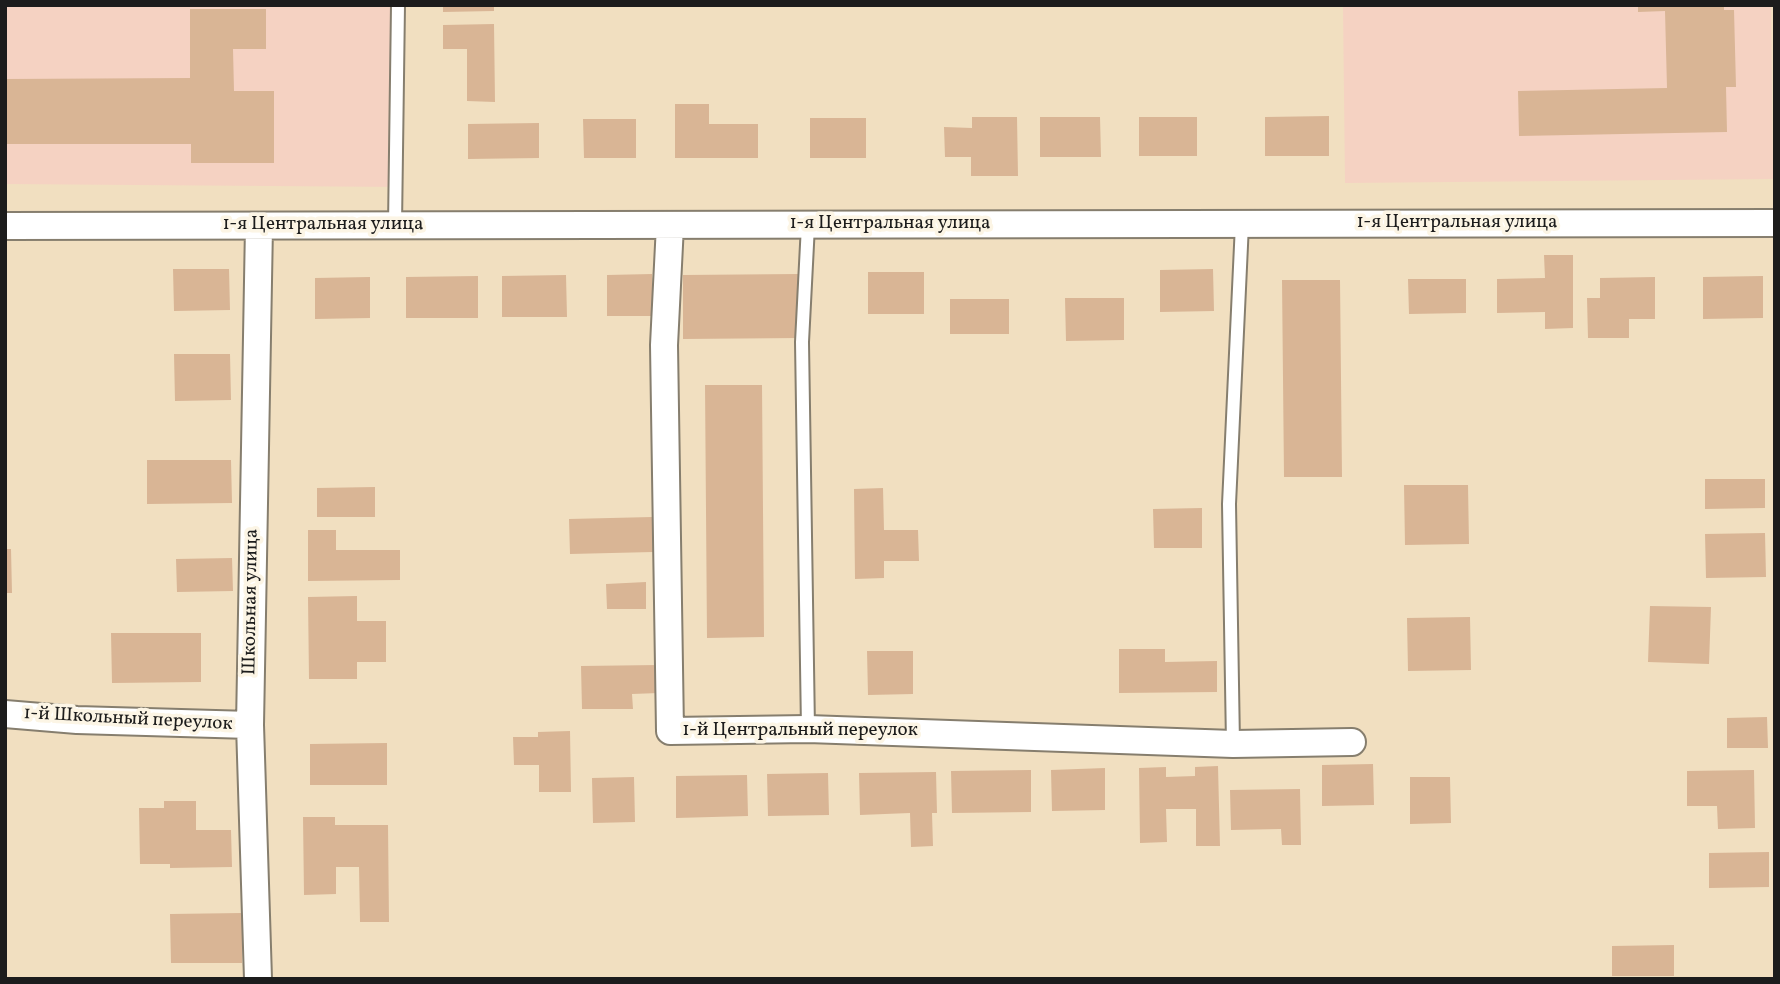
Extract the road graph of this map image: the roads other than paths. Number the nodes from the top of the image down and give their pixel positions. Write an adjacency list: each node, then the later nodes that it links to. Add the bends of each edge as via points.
1 (398, 5): 4 (lane)
2 (1775, 223): 3 (street, 1-я Центральная улица)
3 (1242, 224): 6 (street, 1-я Центральная улица); 13 (lane, via 1229,504)
4 (395, 225): 5 (street, 1-я Центральная улица); 8 (street, 1-я Центральная улица)
5 (670, 225): 6 (street, 1-я Центральная улица); 11 (street, 1-й Центральный переулок, via 664,345 670,731)
6 (808, 225): 11 (lane, via 802,342)
7 (5, 226): 8 (street, 1-я Центральная улица)
8 (259, 226): 10 (street, Школьная улица)
9 (5, 714): 10 (street, 1-й Школьный переулок)
10 (250, 725): 14 (street, Школьная улица)
11 (808, 729): 13 (street, 1-й Центральный переулок)
12 (1352, 742): 13 (street, 1-й Центральный переулок)
13 (1233, 744)
14 (258, 979)

